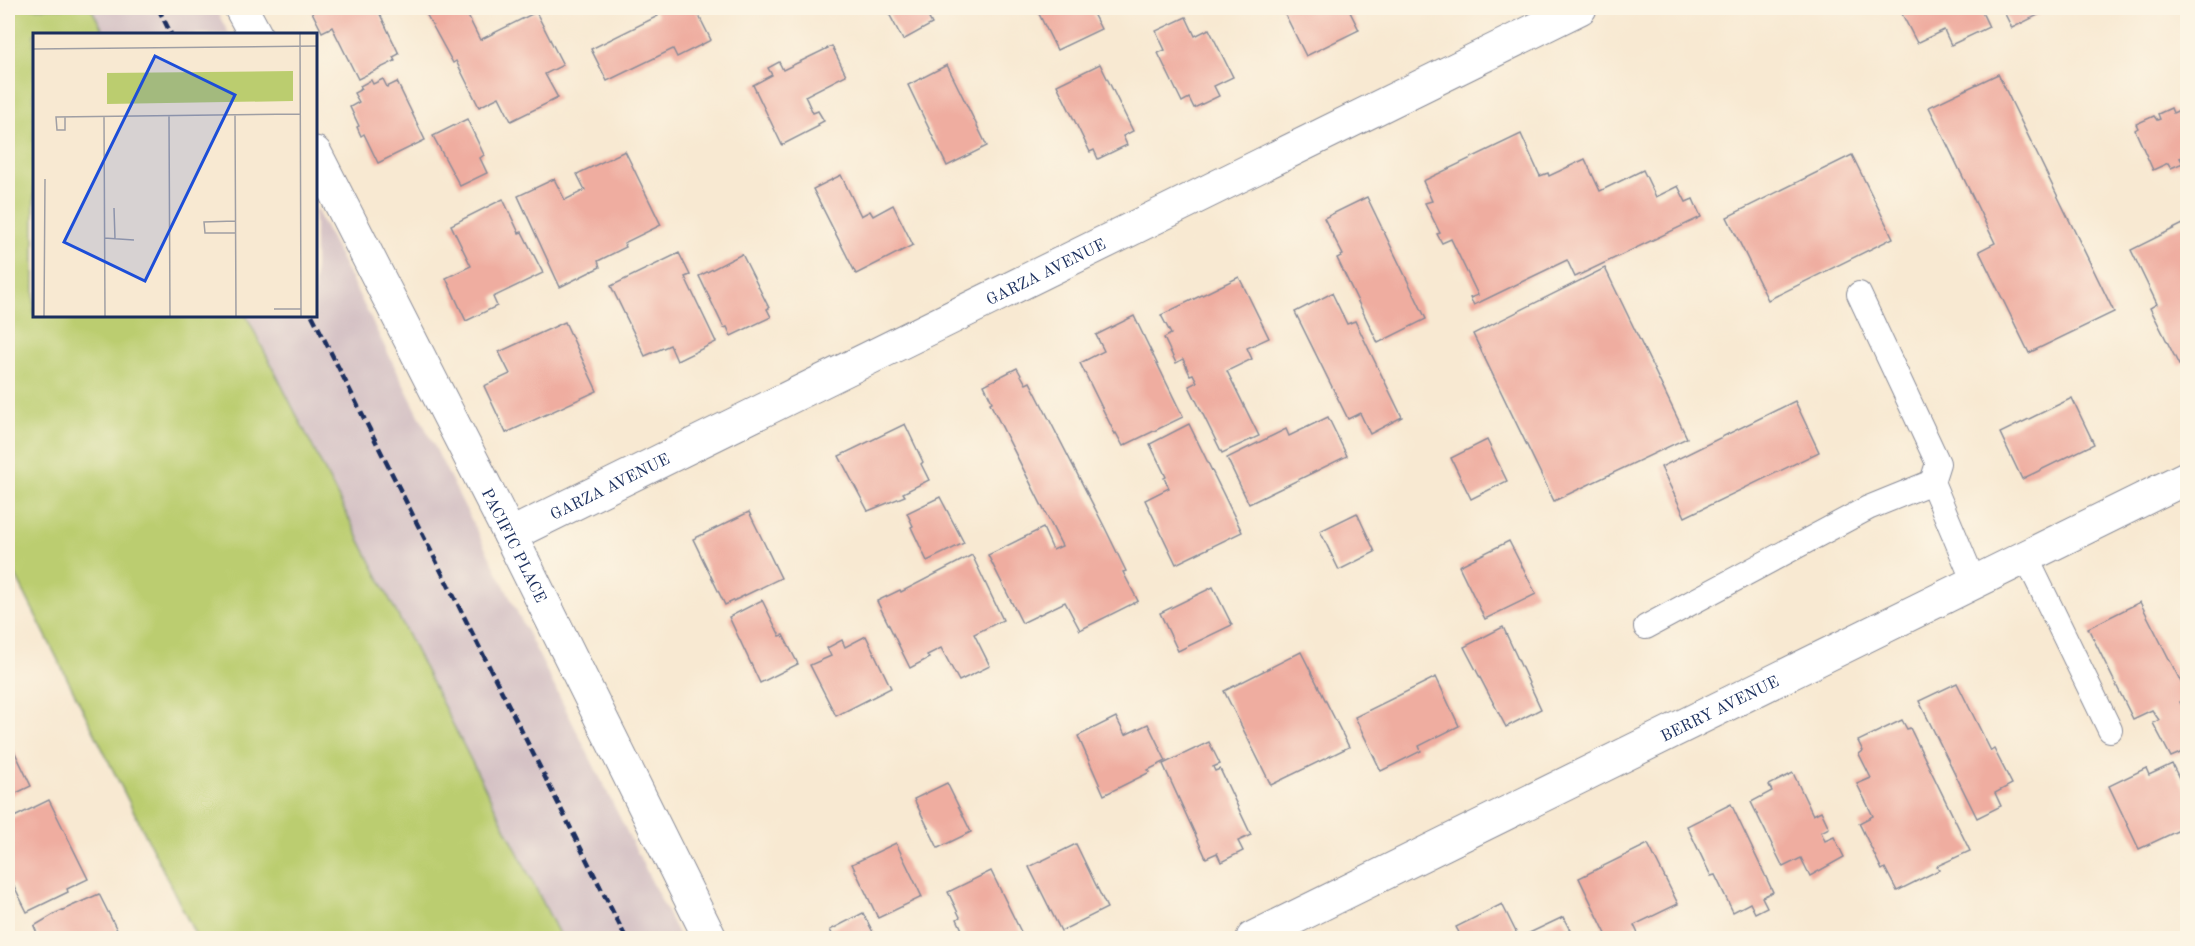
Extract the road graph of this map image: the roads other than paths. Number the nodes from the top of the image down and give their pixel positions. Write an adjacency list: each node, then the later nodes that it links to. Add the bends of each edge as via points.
1 (241, 8): 3 (street)
2 (1580, 8): 8 (street, GARZA AVENUE)
3 (254, 33)
4 (316, 155): 8 (street, PACIFIC PLACE)
5 (1859, 294): 7 (lane, via 1938,463)
6 (2187, 477): 9 (street, BERRY AVENUE)
7 (1932, 482): 10 (lane); 11 (lane, via 1868,508)
8 (510, 535): 13 (street, PACIFIC PLACE)
9 (2026, 557): 10 (street, BERRY AVENUE); 12 (lane)
10 (1974, 582): 14 (street, BERRY AVENUE)
11 (1646, 627)
12 (2110, 730)
13 (710, 939)
14 (1253, 939)

